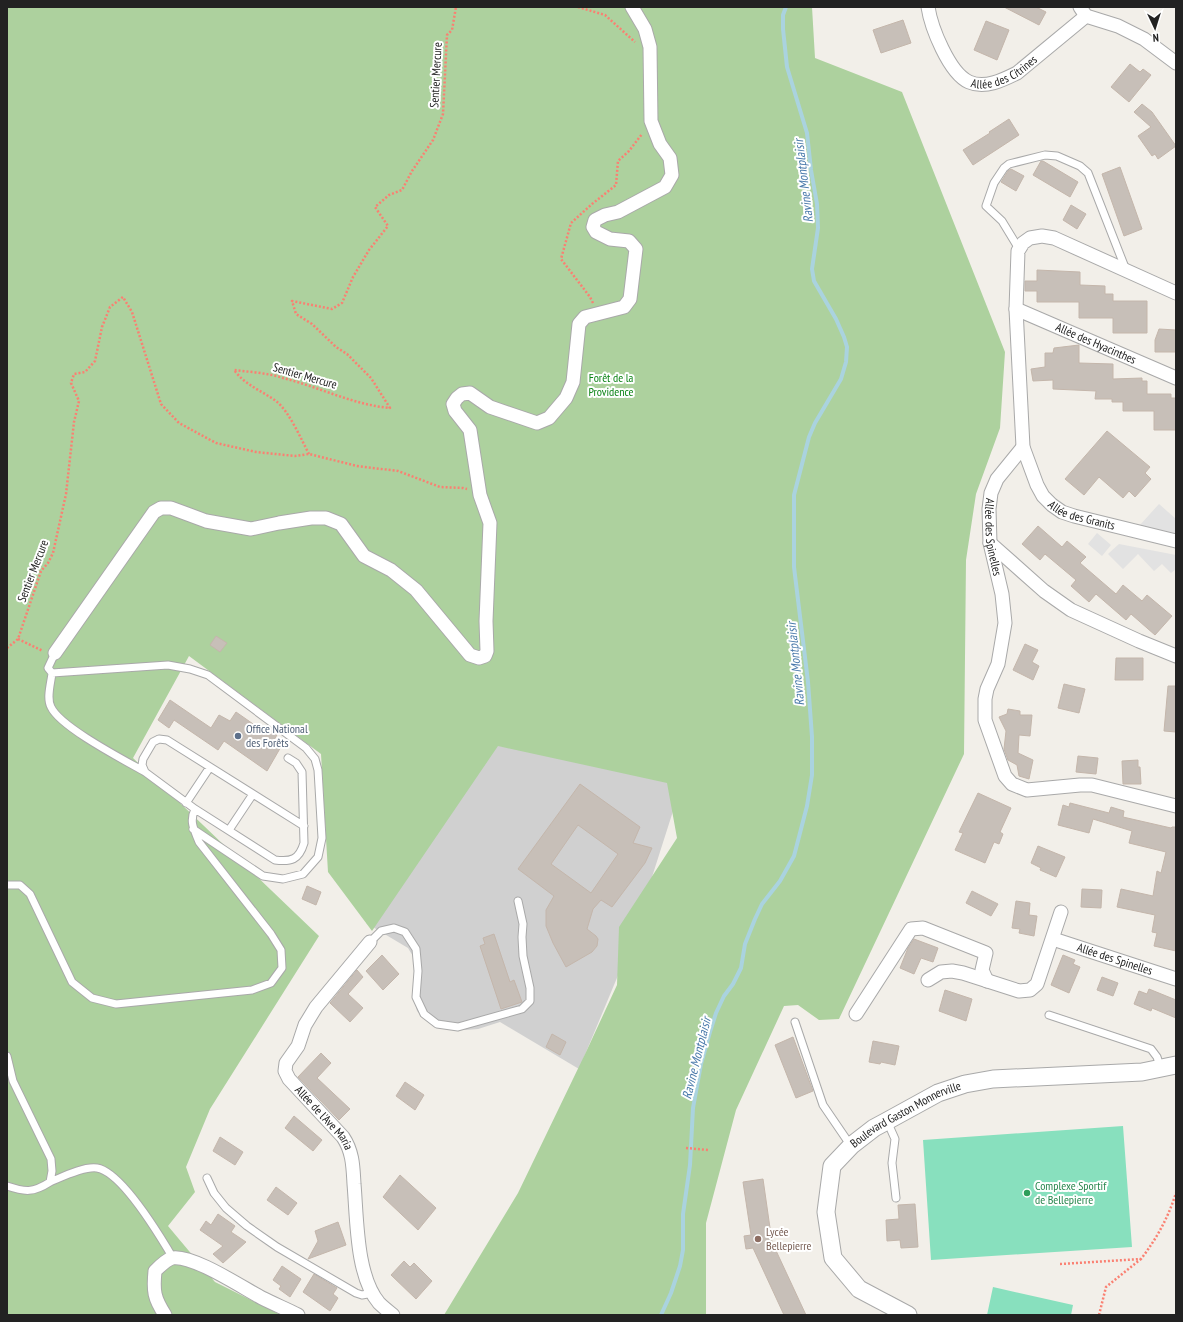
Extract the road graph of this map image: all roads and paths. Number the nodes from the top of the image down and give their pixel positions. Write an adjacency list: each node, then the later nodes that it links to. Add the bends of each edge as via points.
1 (456, 7): 14 (path, Sentier Mercure, via 452,30 447,35 443,114 433,140 402,190 388,195 375,207 388,226 369,250 353,277 342,303 332,309 292,300 296,314 312,324 371,378 390,408 372,406 282,377 234,370 241,379 278,402 292,421)
2 (578, 7): 6 (path, via 605,16 639,45)
3 (632, 7): 6 (street, via 645,29)
4 (928, 7): 5 (street, Allée des Citrines, via 935,34 949,61 961,76 969,82 979,84 1004,80 1016,73)
5 (1083, 11): 7 (street, Allée des Citrines, via 1144,39)
6 (650, 47): 15 (street, via 651,121 660,144 670,158 672,175 665,187 618,212 595,220 593,227 596,232 610,239 629,241 636,249 630,299 624,307 585,317 579,324 573,382 566,398 549,418 537,423 490,407 470,393 456,398 453,404 455,411 470,430)
7 (1176, 63)
8 (1019, 250): 9 (street, via 1030,238 1054,238); 9 (lane, via 1002,221 986,206 994,183 1009,164 1045,155 1057,156 1080,166 1088,173); 11 (street)
9 (1126, 270): 10 (street)
10 (1176, 293)
11 (1016, 309): 12 (street, Allée des Hyacinthes); 13 (street)
12 (1176, 378)
13 (1023, 447): 16 (street, Allée des Granits, via 1043,496 1062,512); 17 (street, Allée des Spinelles, via 997,479 991,493)
14 (309, 454): 15 (path, via 357,466 398,471 440,488 463,488); 18 (path, Sentier Mercure, via 295,456 256,452 223,445 179,423 161,404 132,312 123,297 110,307 102,327 95,361 85,372 74,374 72,383 79,401 74,422 66,494 53,553 41,571)
15 (480, 495): 20 (street, via 490,523 485,656 479,658 470,655 416,590 391,570 364,556 341,524 326,518 311,518 251,529 206,520 171,508 161,508 154,512)
16 (1176, 541)
17 (990, 543): 21 (street, via 1044,591 1071,610); 28 (street, Allée des Spinelles, via 1002,594 1005,623 998,664 987,689 985,720 1005,776 1012,784 1027,790 1080,784)
18 (18, 639): 19 (path); 20 (path, via 40,651)
19 (7, 648)
20 (55, 653): 22 (lane, via 48,668)
21 (1176, 656)
22 (52, 673): 25 (lane, via 49,698 51,707 66,724); 31 (lane, via 168,665 190,669 208,675 306,748 315,759 318,770 322,838 318,856 303,874 283,879 263,876)
23 (288, 758): 30 (lane, via 296,763 302,772)
24 (210, 767): 25 (lane, via 167,740 159,739 153,742 143,759 142,766); 26 (lane); 27 (lane)
25 (145, 772): 27 (lane)
26 (253, 794): 30 (lane); 32 (lane)
27 (186, 803): 29 (lane)
28 (1176, 806)
29 (195, 809): 31 (lane, via 191,818); 32 (lane)
30 (304, 826): 32 (lane, via 301,852 294,859 286,861 275,860)
31 (194, 829): 33 (lane, via 199,842 281,950 282,968 271,983 252,990 116,1004 92,998 72,982 30,894 20,885)
32 (229, 830)
33 (7, 885)
34 (518, 901): 37 (lane, via 523,924 523,956 530,1001 522,1009 466,1025 458,1027 437,1024 424,1014 416,997 416,949 405,932 394,928 381,931)
35 (1061, 912): 36 (street)
36 (1053, 939): 38 (street, Allée des Spinelles); 40 (street, via 1037,984 1030,990 1020,991)
37 (370, 942): 58 (street, Allée de l'Ave Maria, via 316,1007 305,1025 298,1046 286,1063 285,1071 289,1079 348,1145 353,1170 359,1243)
38 (1176, 979)
39 (928, 980): 40 (street, via 941,972 952,970)
40 (987, 981): 41 (street, via 982,970 986,953 923,928 911,929)
41 (856, 1014)
42 (1049, 1014): 45 (lane, via 1151,1050)
43 (795, 1022): 47 (lane, via 823,1105)
44 (7, 1056): 51 (lane, via 13,1081 51,1159)
45 (1169, 1067): 46 (street, Boulevard Gaston Monnerville, via 1122,1074 993,1079 965,1084 938,1093)
46 (887, 1121): 47 (street, Boulevard Gaston Monnerville); 54 (lane, via 895,1139 892,1163)
47 (851, 1146): 62 (street, Boulevard Gaston Monnerville, via 832,1166 826,1212 833,1258 859,1289)
48 (686, 1148): 49 (path)
49 (708, 1150)
50 (207, 1178): 58 (lane, via 214,1193 226,1208 277,1247 356,1293)
51 (50, 1182): 52 (lane, via 40,1188 23,1191); 55 (lane, via 83,1170 96,1168 106,1171 123,1186)
52 (7, 1186)
53 (1176, 1193): 56 (path, via 1156,1240)
54 (896, 1198)
55 (174, 1258): 59 (street, via 167,1260 155,1271 153,1287 157,1302); 60 (street, via 186,1259 208,1268)
56 (1141, 1259): 57 (path); 63 (path, via 1106,1287)
57 (1060, 1264)
58 (373, 1293): 61 (street, Allée de l'Ave Maria, via 379,1303)
59 (165, 1315)
60 (298, 1315)
61 (393, 1315)
62 (908, 1315)
63 (1099, 1315)

